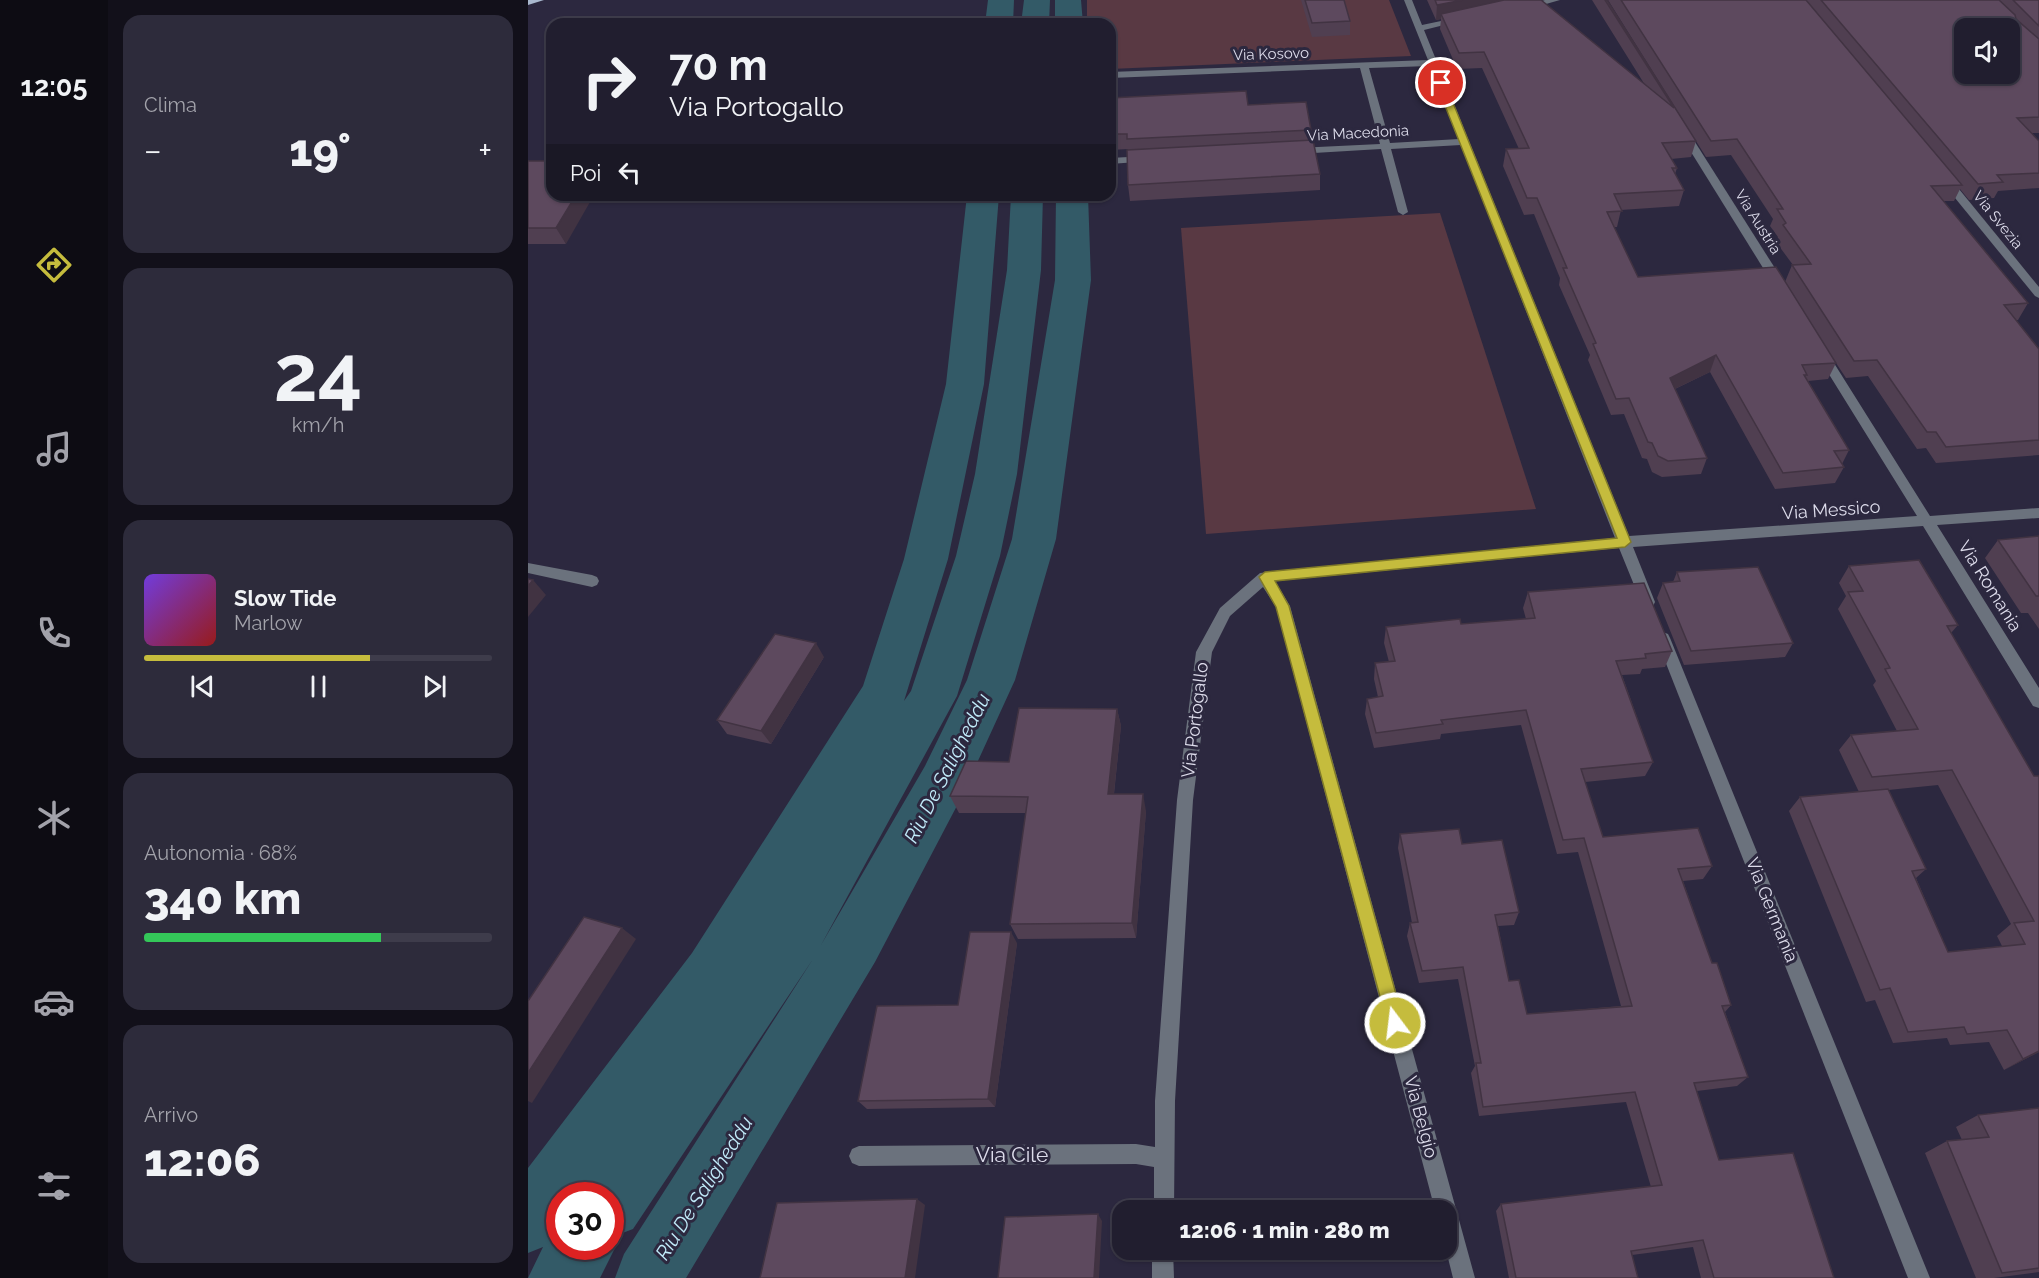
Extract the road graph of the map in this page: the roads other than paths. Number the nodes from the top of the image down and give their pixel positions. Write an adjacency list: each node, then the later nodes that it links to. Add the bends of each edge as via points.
1 (540, 0): 4 (main road)
2 (1408, 0): 7 (street, Via Germania)
3 (1556, 0): 5 (street)
4 (528, 2)
5 (1511, 10)
6 (1466, 19): 7 (street)
7 (1419, 28): 8 (street, Via Germania)
8 (1433, 63): 9 (street, Via Kosovo); 12 (street, Via Germania)
9 (1364, 66): 10 (street, Via Kosovo); 13 (street)
10 (1116, 75)
11 (1676, 120): 19 (street, Via Austria)
12 (1465, 142): 13 (street, Via Macedonia); 24 (street, Via Germania)
13 (1386, 146): 14 (street, Via Macedonia); 18 (street)
14 (1290, 151)
15 (1158, 158): 16 (street)
16 (1116, 160)
17 (1942, 176): 20 (street, Via Svezia)
18 (1403, 212)
19 (1782, 290)
20 (2039, 294)
21 (1814, 340): 23 (street)
22 (2039, 513): 23 (street, Via Messico)
23 (1928, 521): 24 (street, Via Messico); 28 (street, Via Romania)
24 (1625, 542): 26 (street); 35 (street, Via Germania)
25 (528, 568): 27 (street)
26 (1265, 577): 30 (street, Via Portogallo, via 1225,612 1204,652 1185,800); 34 (street, Via Belgio, via 1283,606)
27 (592, 581)
28 (2039, 701)
29 (859, 1156): 30 (street, Via Cile, via 1136,1154)
30 (1164, 1158): 31 (street, Via Portogallo)
31 (1164, 1200)
32 (1163, 1260): 33 (street)
33 (1163, 1278)
34 (1464, 1278)
35 (1919, 1278)

